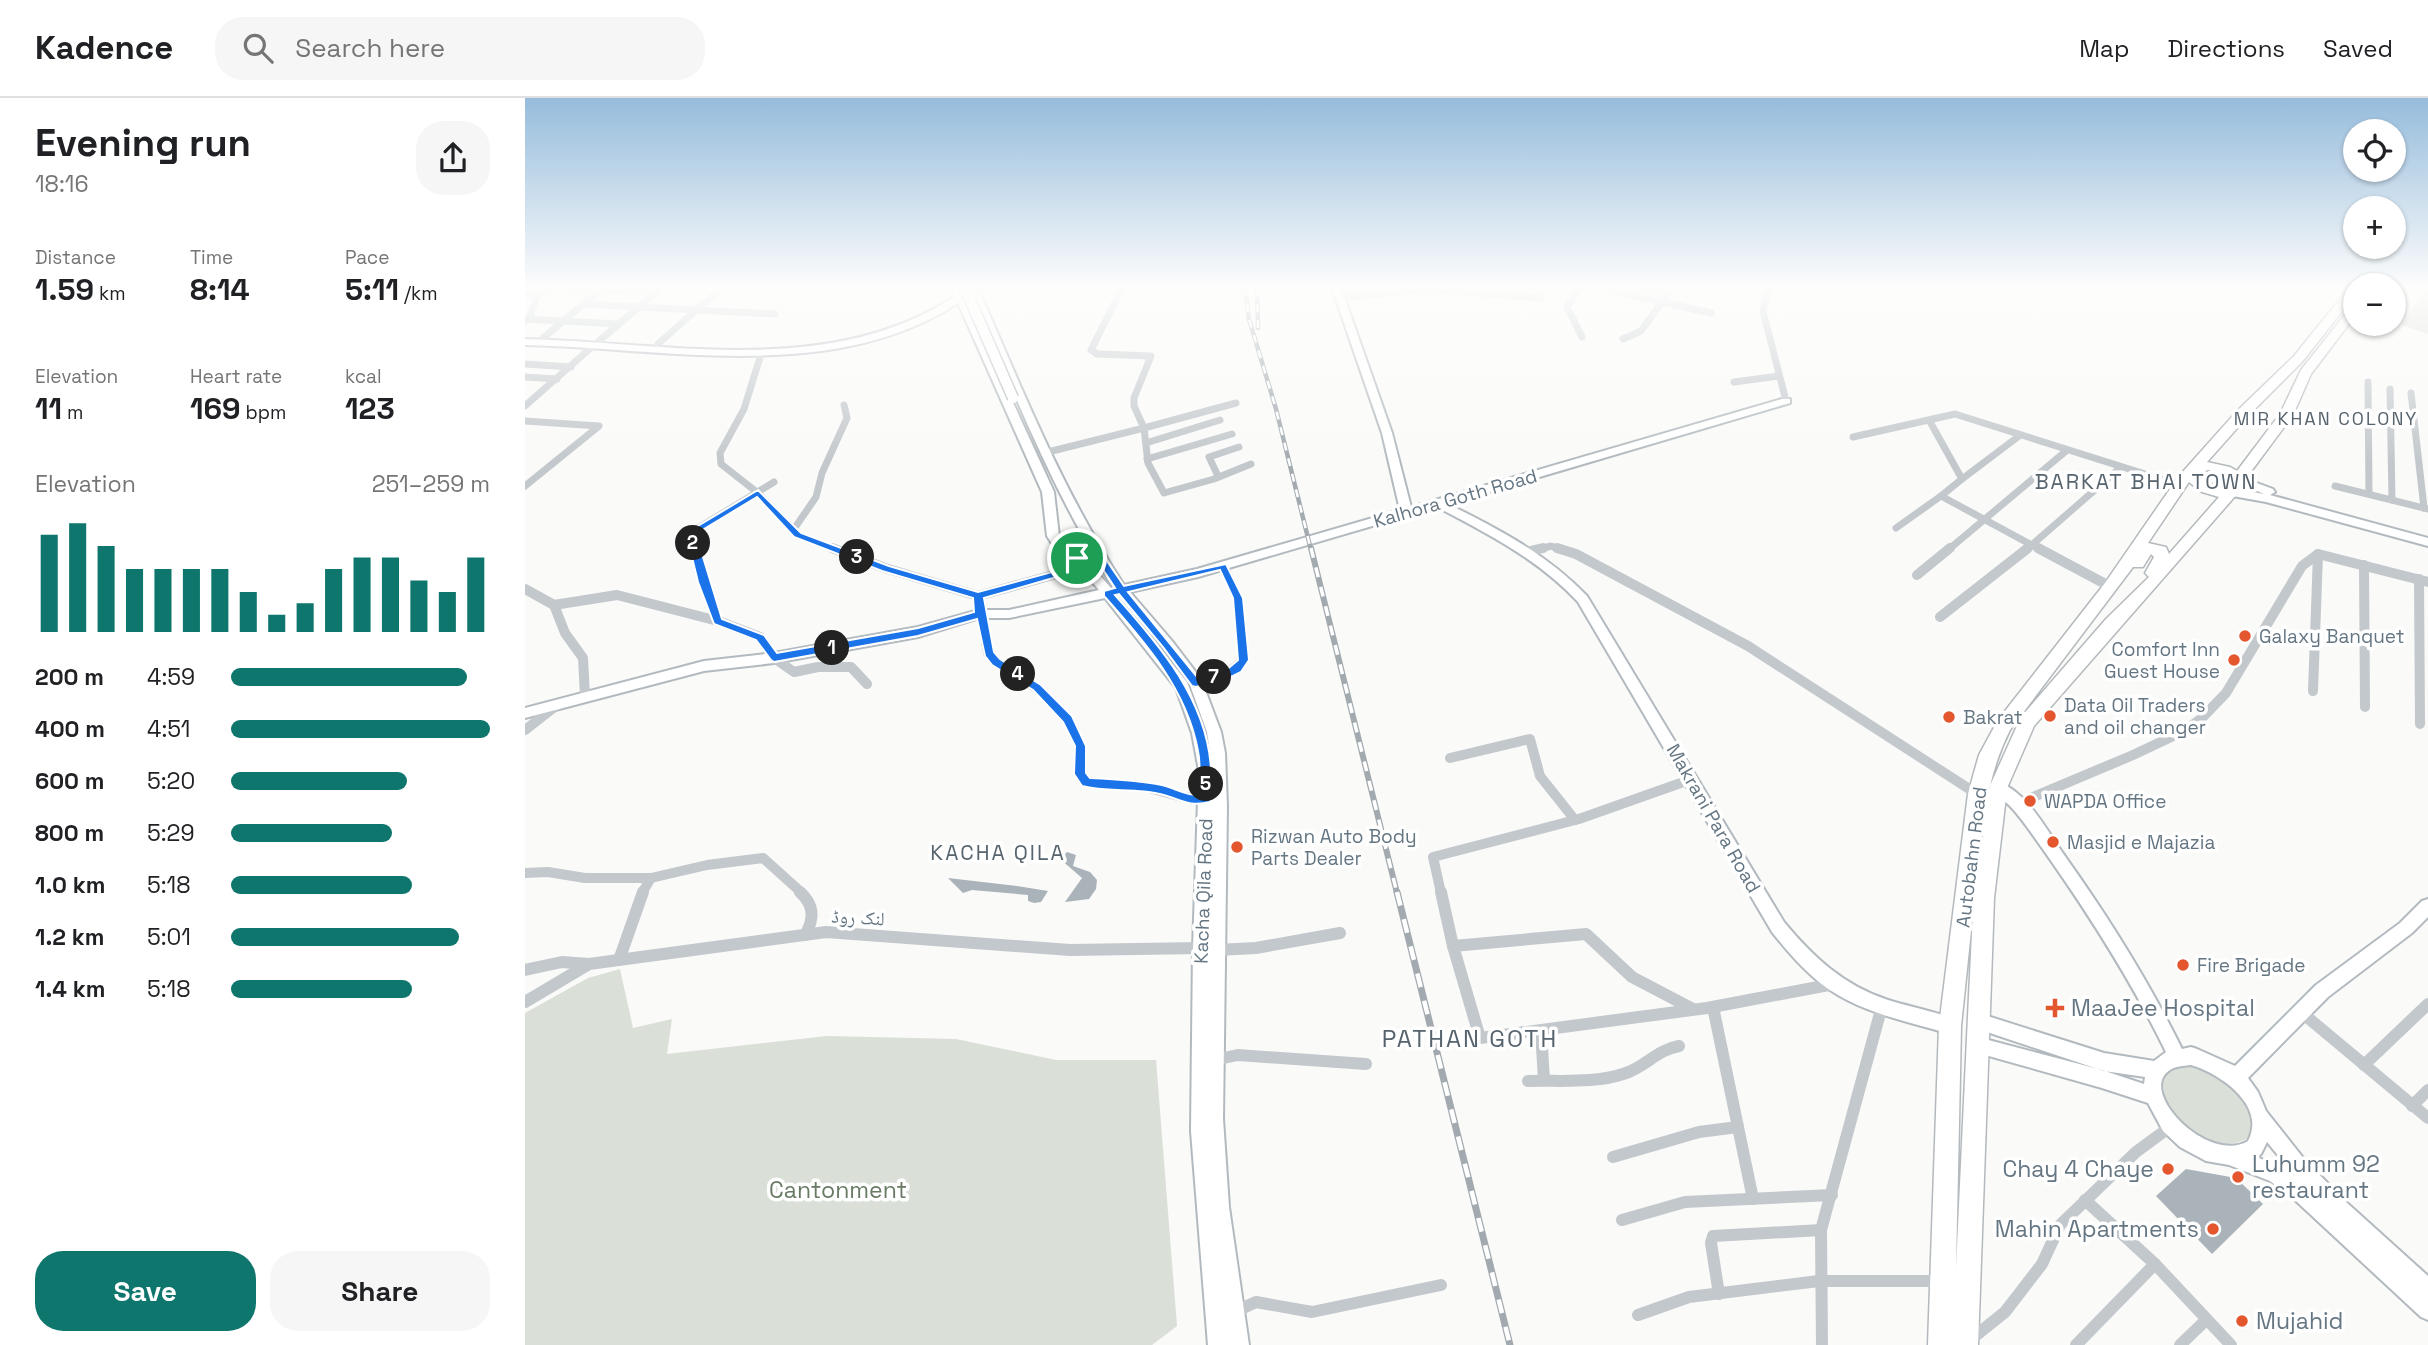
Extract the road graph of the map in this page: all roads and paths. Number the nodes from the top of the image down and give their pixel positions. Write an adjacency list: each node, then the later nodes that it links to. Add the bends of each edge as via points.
1 (593, 346): 16 (street)
2 (644, 346): 14 (street)
3 (697, 346): 4 (street, via 766,350)
4 (805, 346)
5 (834, 346): 14 (street)
6 (982, 346): 33 (street, Kacha Qila Road)
7 (988, 346): 26 (street, bridge)
8 (998, 346): 32 (street)
9 (1093, 346): 37 (street, via 1097,354 1151,356 1133,398)
10 (1357, 346): 62 (street, via 1387,433)
11 (1772, 346): 17 (street)
12 (2308, 346): 31 (highway, Autobahn Road)
13 (2326, 346): 31 (highway, Autobahn Road)
14 (761, 354): 56 (street, via 744,409 720,453 721,464)
15 (525, 364): 16 (street)
16 (571, 367): 20 (street)
17 (1779, 376): 21 (street); 27 (street)
18 (525, 377): 19 (street)
19 (534, 377): 20 (street); 23 (street)
20 (557, 379): 30 (street)
21 (1734, 382)
22 (2368, 382): 57 (street)
23 (525, 387)
24 (2391, 389): 59 (street)
25 (2411, 393): 61 (street)
26 (1014, 401): 32 (street); 33 (street)
27 (1786, 401): 60 (street, Kalhora Goth Road)
28 (1236, 403): 37 (street)
29 (844, 405): 65 (street, via 847,418 816,497)
30 (525, 406)
31 (2271, 409): 48 (highway, Autobahn Road); 54 (highway, Autobahn Road)
32 (1027, 413): 44 (street)
33 (1013, 418): 72 (street, Kacha Qila Road, via 1048,492 1053,536)
34 (1220, 420): 41 (street)
35 (1929, 420): 39 (street, via 1955,414); 40 (street); 50 (street)
36 (525, 421): 53 (street, via 599,426)
37 (1144, 428): 41 (street); 44 (street)
38 (1232, 434): 45 (street)
39 (2019, 436): 43 (street); 50 (street)
40 (1853, 437)
41 (1146, 443): 45 (street)
42 (1239, 447): 49 (street, via 1209,457)
43 (2066, 451): 47 (street); 63 (street)
44 (1044, 453): 69 (street)
45 (1147, 459): 49 (street, via 1164,493)
46 (1251, 464): 49 (street)
47 (2119, 468): 52 (street); 68 (street)
48 (2193, 469): 52 (highway, Autobahn Road); 54 (highway, via 2217,467); 54 (highway, via 2192,477 2201,486 2217,492)
49 (1218, 476)
50 (1962, 479): 58 (street)
51 (774, 482): 56 (street)
52 (2180, 485): 76 (highway, Autobahn Road)
53 (525, 486)
54 (2235, 486): 66 (street); 67 (street); 78 (highway, Autobahn Road)
55 (2335, 486): 57 (street)
56 (758, 493): 65 (street); 85 (street, via 690,533)
57 (2369, 494): 59 (street)
58 (1941, 496): 63 (street); 64 (street)
59 (2392, 500): 61 (street)
60 (1440, 503): 62 (street, Kalhora Goth Road); 70 (street, Makrani Para Road)
61 (2426, 508)
62 (1406, 510): 74 (street, Kalhora Goth Road)
63 (1984, 519): 68 (street); 75 (street)
64 (1896, 528)
65 (794, 529): 81 (street, via 798,535 885,568)
66 (2428, 534)
67 (2428, 542)
68 (2032, 545): 76 (street); 84 (street)
69 (1095, 550): 72 (street, via 1083,549); 80 (street)
70 (1526, 552): 97 (street, Makrani Para Road, via 1583,598); 99 (street, via 1551,546 1576,554 1748,646)
71 (2318, 554): 73 (street); 89 (street); 101 (street, via 2302,566 2226,694 2202,718 2183,732)
72 (1081, 562): 80 (street, Kacha Qila Road); 81 (street)
73 (2364, 565): 77 (street); 92 (street)
74 (1223, 566): 80 (street, Kalhora Goth Road); 87 (street, via 1238,598 1244,660 1230,673)
75 (1917, 575)
76 (2115, 579): 78 (highway, via 2137,565 2147,548 2153,548 2161,551 2162,557); 99 (highway, Autobahn Road, via 2004,725 1988,755)
77 (2424, 581): 94 (street)
78 (2151, 585): 98 (highway, Autobahn Road, via 2027,722)
79 (525, 589): 82 (street)
80 (1114, 591): 83 (street, Kalhora Goth Road, via 1009,614); 87 (street, Kacha Qila Road, via 1167,644); 100 (street, Kacha Qila Road, via 1182,686 1204,751)
81 (978, 596): 83 (street)
82 (554, 605): 85 (street, via 617,595); 90 (street, via 565,633 583,659)
83 (979, 614): 86 (street, Kalhora Goth Road, via 918,632); 100 (street, via 988,653 1037,688 1068,719 1080,746 1080,774 1086,782 1137,785 1192,801)
84 (1940, 617)
85 (718, 621): 86 (street, via 760,637)
86 (774, 658): 88 (street, via 794,672 851,667); 90 (street, Kalhora Goth Road, via 704,666)
87 (1196, 683): 109 (street, Kacha Qila Road, via 1218,753 1220,806)
88 (867, 684)
89 (2313, 691)
90 (585, 696): 91 (street, Kalhora Goth Road)
91 (557, 705): 93 (street, Kalhora Goth Road); 95 (street)
92 (2365, 707)
93 (525, 713)
94 (2420, 724)
95 (525, 730)
96 (1450, 758): 102 (street, via 1530,739 1540,776)
97 (1692, 779): 102 (street); 113 (street, Makrani Para Road, via 1777,928)
98 (1998, 788): 101 (street); 120 (highway, Autobahn Road, via 1984,898)
99 (1977, 794): 121 (highway, Autobahn Road)
100 (1206, 799): 109 (street, Kacha Qila Road)
101 (2019, 803): 125 (street, via 2158,1014)
102 (1575, 820): 108 (street, via 1433,858)
103 (525, 873): 104 (street)
104 (651, 878): 107 (street, via 763,858 810,901 813,922); 110 (street, via 635,909)
105 (2428, 906): 119 (street)
106 (1340, 933): 109 (street, لنک روڈ, via 1256,948)
107 (804, 935): 109 (street, لنک روڈ, via 826,932 1070,950); 110 (street, لنک روڈ)
108 (1453, 946): 118 (street, via 1586,934 1632,978); 122 (street, via 1480,1038)
109 (1208, 949): 126 (street, Kacha Qila Road); 155 (street, Kacha Qila Road, via 1201,1131)
110 (619, 960): 111 (street, لنک روڈ)
111 (589, 964): 112 (street, via 562,962); 114 (street, لنک روڈ)
112 (525, 970)
113 (1834, 984): 116 (street, Makrani Para Road); 117 (street)
114 (525, 1002)
115 (2428, 1004): 128 (street)
116 (1882, 1006): 121 (street, Makrani Para Road); 142 (street)
117 (1713, 1007): 118 (street); 138 (street)
118 (1693, 1010): 122 (street)
119 (2301, 1012): 128 (street); 130 (street)
120 (1978, 1021): 123 (highway, Autobahn Road); 129 (street, via 2104,1062)
121 (1950, 1027): 148 (highway, Autobahn Road)
122 (1541, 1031): 131 (street)
123 (1977, 1045): 134 (street); 161 (highway, Autobahn Road)
124 (1679, 1046): 131 (street, via 1654,1053 1629,1072)
125 (2177, 1056): 129 (street); 130 (street, via 2206,1060)
126 (1213, 1060): 127 (street, via 1238,1055); 155 (street, Kacha Qila Road)
127 (1366, 1064)
128 (2364, 1065): 135 (street)
129 (2156, 1070): 134 (street)
130 (2236, 1078): 136 (street)
131 (1544, 1080): 132 (street)
132 (1528, 1081)
133 (2428, 1090): 135 (street)
134 (2153, 1096): 139 (street)
135 (2412, 1106): 137 (street)
136 (2260, 1117): 140 (street, via 2256,1145); 151 (street, via 2308,1179)
137 (2428, 1118)
138 (1738, 1127): 141 (street, via 1699,1132); 143 (street)
139 (2170, 1127): 140 (street, via 2199,1149); 144 (street)
140 (2230, 1156): 153 (street, via 2276,1174 2303,1194)
141 (1613, 1157)
142 (1832, 1195): 143 (street); 146 (street)
143 (1753, 1199): 145 (street, via 1685,1202)
144 (2085, 1199): 147 (street); 161 (street, via 2060,1226 2042,1264 2005,1312)
145 (1622, 1220)
146 (1821, 1230): 149 (street); 152 (street, via 1713,1236)
147 (2155, 1264): 156 (street); 162 (street)
148 (1945, 1280): 149 (street); 160 (highway, Autobahn Road)
149 (1819, 1281): 152 (street); 159 (street)
150 (1441, 1285): 155 (street, via 1311,1312 1256,1302)
151 (2428, 1290)
152 (1719, 1294): 154 (street, via 1689,1297)
153 (2428, 1310)
154 (1638, 1315)
155 (1225, 1316): 157 (street, Kacha Qila Road); 158 (street, Kacha Qila Road)
156 (2206, 1320): 163 (street); 164 (street)
157 (1218, 1345)
158 (1239, 1345)
159 (1822, 1345)
160 (1941, 1345)
161 (1965, 1345)
162 (2076, 1345)
163 (2180, 1345)
164 (2231, 1345)

